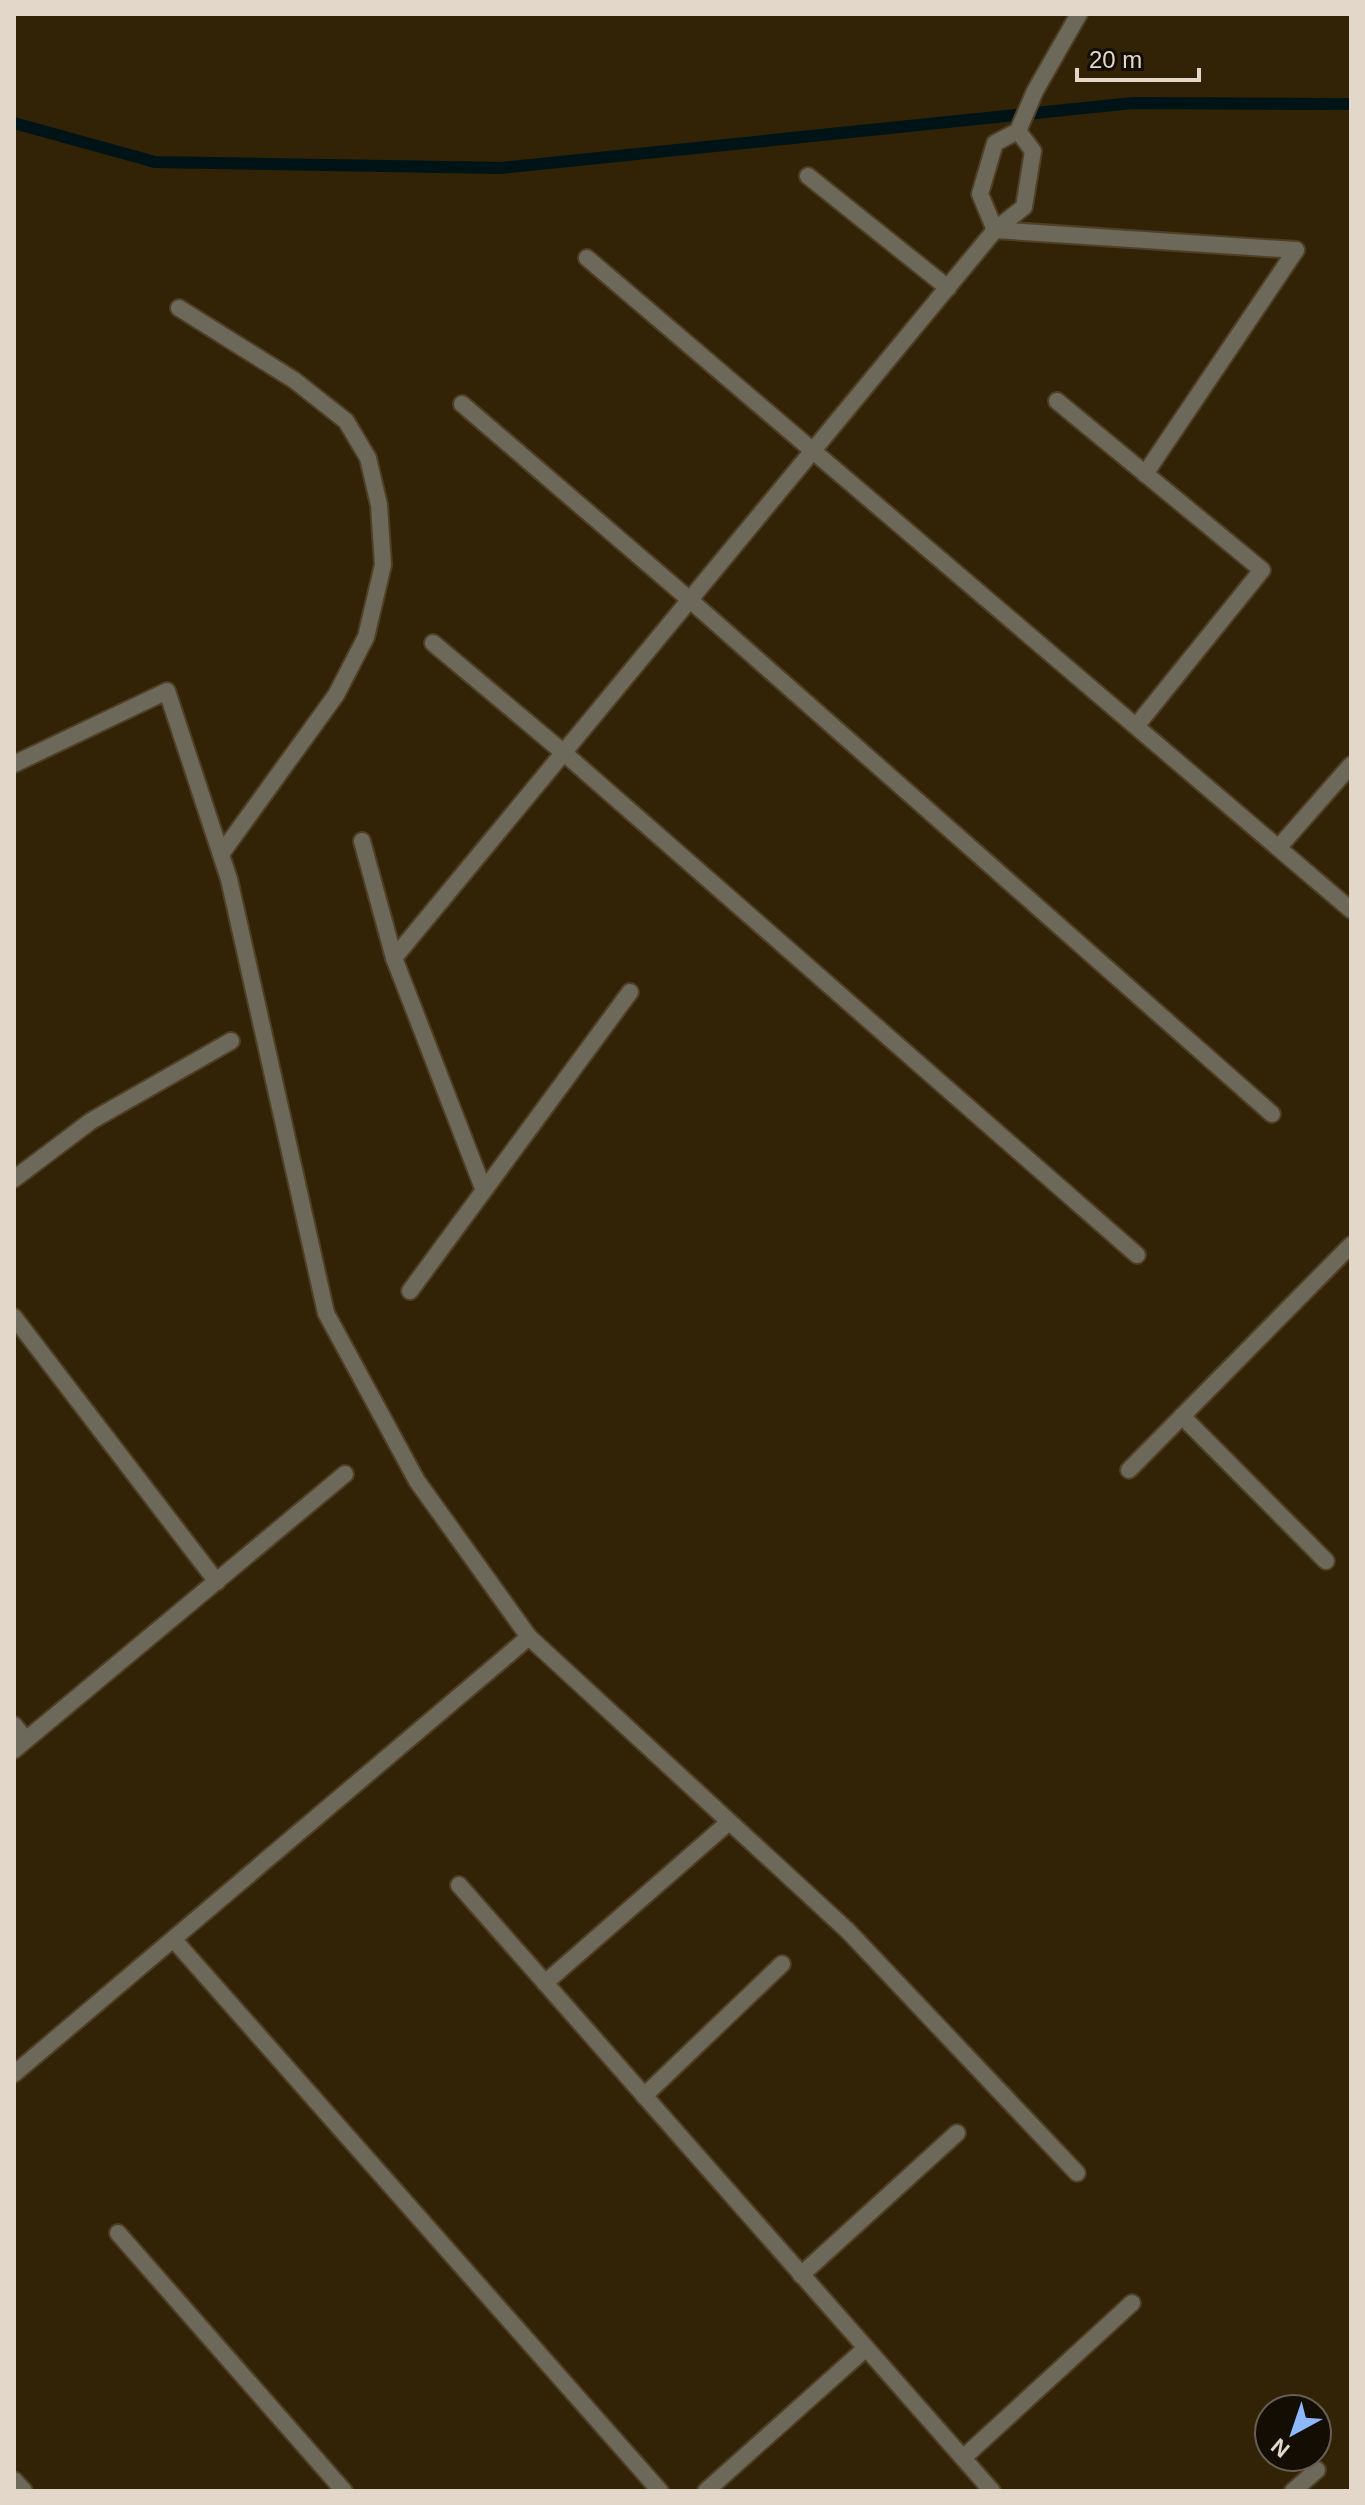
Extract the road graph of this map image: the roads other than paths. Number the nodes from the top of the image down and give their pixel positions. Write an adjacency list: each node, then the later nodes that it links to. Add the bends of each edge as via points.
1 (1079, 14): 2 (street)
2 (1018, 131): 4 (street, via 995,143 980,194); 4 (street, via 1033,151 1024,207)
3 (808, 176): 6 (street)
4 (995, 230): 6 (street); 11 (street, via 1296,250)
5 (587, 258): 10 (street)
6 (948, 288): 10 (street)
7 (179, 308): 20 (street, via 294,380 346,421 368,458 379,505 383,565 366,637 336,695)
8 (1057, 401): 11 (street)
9 (462, 404): 12 (street)
10 (814, 449): 12 (street); 14 (street)
11 (1145, 474): 14 (street, via 1262,570)
12 (690, 600): 15 (street); 25 (street)
13 (433, 643): 15 (street)
14 (1137, 725): 19 (street)
15 (564, 753): 22 (street); 29 (street)
16 (14, 764): 20 (street, via 167,691)
17 (1351, 765): 19 (street)
18 (362, 841): 22 (street)
19 (1279, 847): 21 (street)
20 (221, 854): 37 (street, via 326,1313 417,1481)
21 (1351, 910)
22 (394, 958): 27 (street)
23 (630, 992): 27 (street)
24 (231, 1041): 26 (street, via 91,1121)
25 (1272, 1114)
26 (14, 1179)
27 (483, 1188): 30 (street)
28 (1348, 1253): 32 (street)
29 (1137, 1255)
30 (410, 1291)
31 (14, 1317): 36 (street)
32 (1182, 1416): 33 (street); 35 (street)
33 (1129, 1470)
34 (345, 1474): 36 (street)
35 (1326, 1561)
36 (217, 1582): 39 (street)
37 (529, 1637): 40 (street); 42 (street)
38 (14, 1725): 39 (street)
39 (20, 1745)
40 (729, 1822): 44 (street); 48 (street, via 848,1931)
41 (459, 1885): 44 (street)
42 (175, 1941): 45 (street); 58 (street)
43 (782, 1964): 46 (street)
44 (545, 1983): 46 (street)
45 (14, 2074)
46 (644, 2096): 50 (street)
47 (957, 2133): 50 (street)
48 (1077, 2173)
49 (118, 2233): 57 (street)
50 (801, 2275): 52 (street)
51 (1132, 2303): 53 (street)
52 (866, 2348): 53 (street); 59 (street)
53 (963, 2458): 60 (street)
54 (1314, 2473): 61 (street)
55 (14, 2480): 56 (street)
56 (24, 2491)
57 (344, 2491)
58 (660, 2491)
59 (706, 2491)
60 (992, 2491)
61 (1293, 2491)

